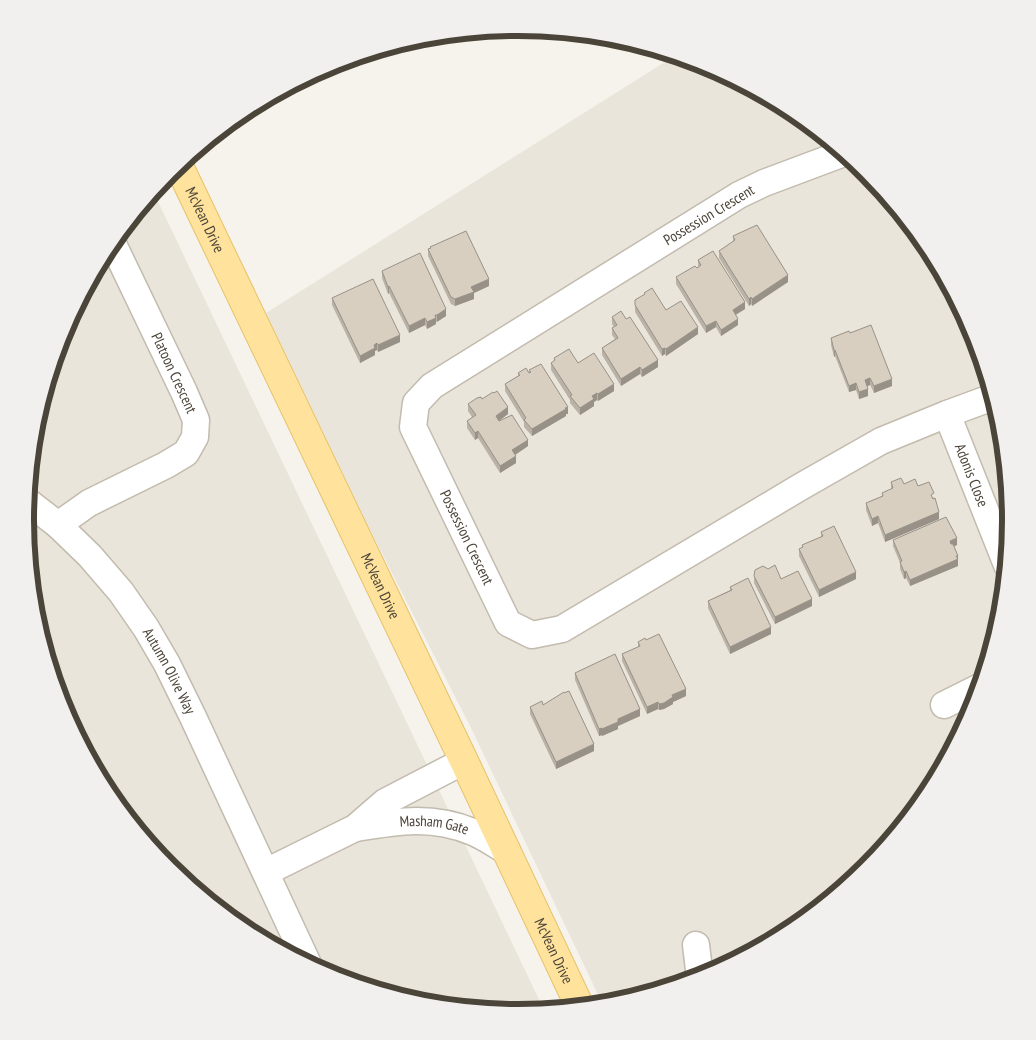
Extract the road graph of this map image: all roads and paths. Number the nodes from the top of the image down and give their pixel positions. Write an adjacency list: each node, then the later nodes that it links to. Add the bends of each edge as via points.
1 (837, 156): 5 (street, Possession Crescent, via 739,195 432,386 416,403 413,427 508,623 532,635 562,629 881,441)
2 (182, 172): 11 (main road, McVean Drive)
3 (116, 250): 7 (street, Platoon Crescent, via 196,420 195,437 186,453 89,503)
4 (987, 400): 5 (street, Possession Crescent)
5 (948, 414): 8 (street, Adonis Close)
6 (34, 507): 7 (street, Autumn Olive Way)
7 (58, 525): 14 (street, Autumn Olive Way, via 121,592 146,628 167,664)
8 (1001, 553)
9 (970, 692): 10 (street)
10 (944, 705)
11 (464, 761): 12 (street, Masham Gate, via 385,802); 13 (main road, McVean Drive)
12 (355, 828): 13 (street, Masham Gate, via 429,820 475,832); 14 (street, Masham Gate)
13 (507, 851): 18 (main road, McVean Drive)
14 (266, 872): 16 (street, Autumn Olive Way)
15 (696, 945): 17 (street)
16 (303, 954)
17 (699, 969)
18 (577, 1000)

